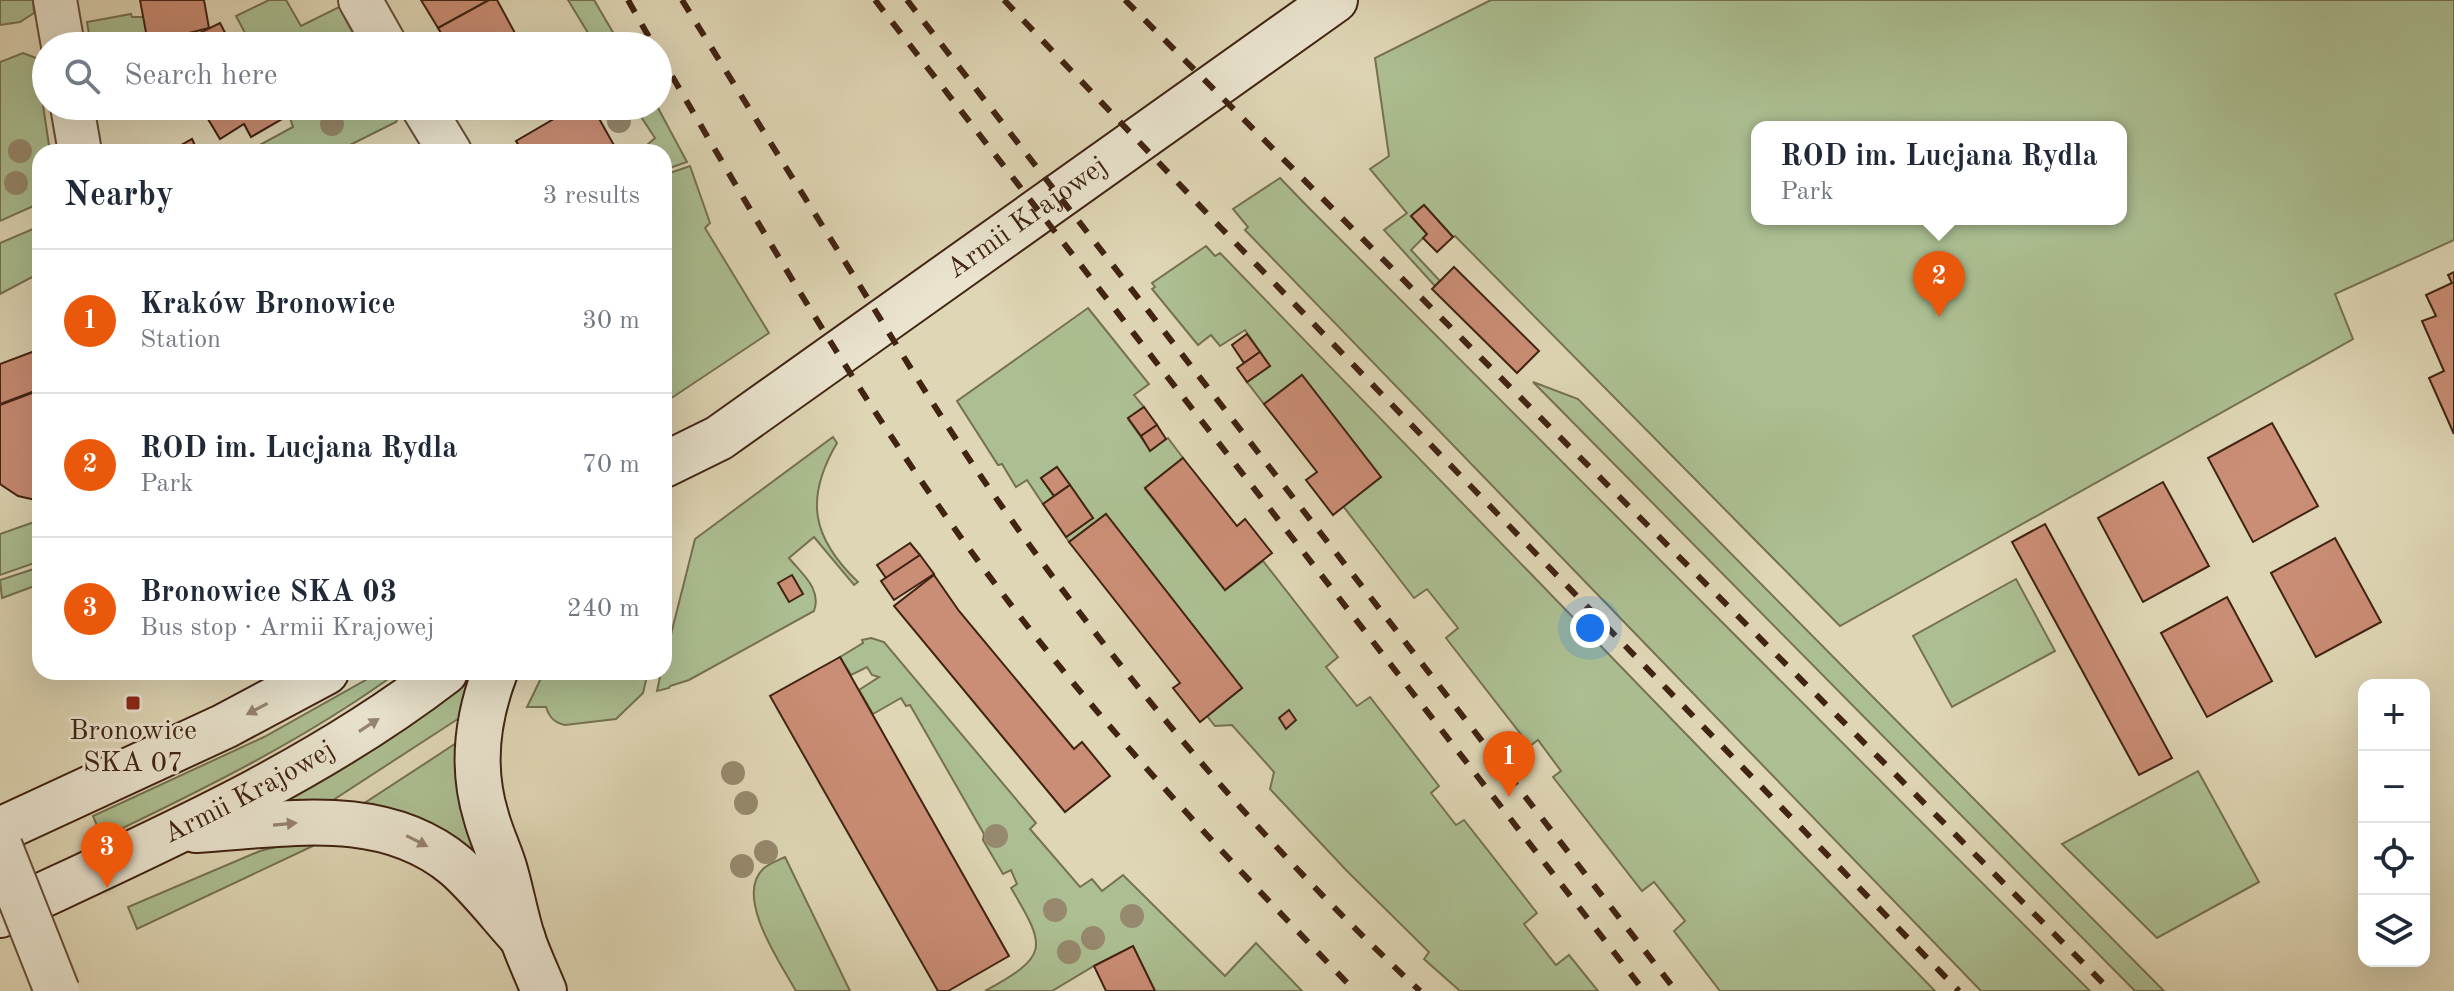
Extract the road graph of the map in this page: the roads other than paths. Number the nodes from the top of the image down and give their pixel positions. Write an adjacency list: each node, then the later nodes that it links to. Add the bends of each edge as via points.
1 (55, 0): 4 (street)
2 (360, 0): 5 (street)
3 (1335, 0): 10 (main road, Armii Krajowej)
4 (61, 32)
5 (378, 32)
6 (74, 120): 8 (street)
7 (431, 120): 9 (street)
8 (79, 144)
9 (445, 144)
10 (719, 438): 11 (main road, Armii Krajowej); 12 (main road, Armii Krajowej)
11 (672, 461)
12 (672, 487)
13 (311, 680): 16 (main road, one-way to 16, via 225,726)
14 (434, 680): 17 (main road, Armii Krajowej, one-way to 14, via 299,768)
15 (492, 680): 20 (main road, via 480,723 477,769)
16 (0, 830)
17 (179, 831): 19 (main road, Armii Krajowej); 20 (main road, one-way to 20, via 311,822 392,831 415,839 456,867)
18 (0, 847): 21 (main road, bridge)
19 (0, 915)
20 (523, 939): 22 (main road)
21 (57, 991)
22 (544, 991)

